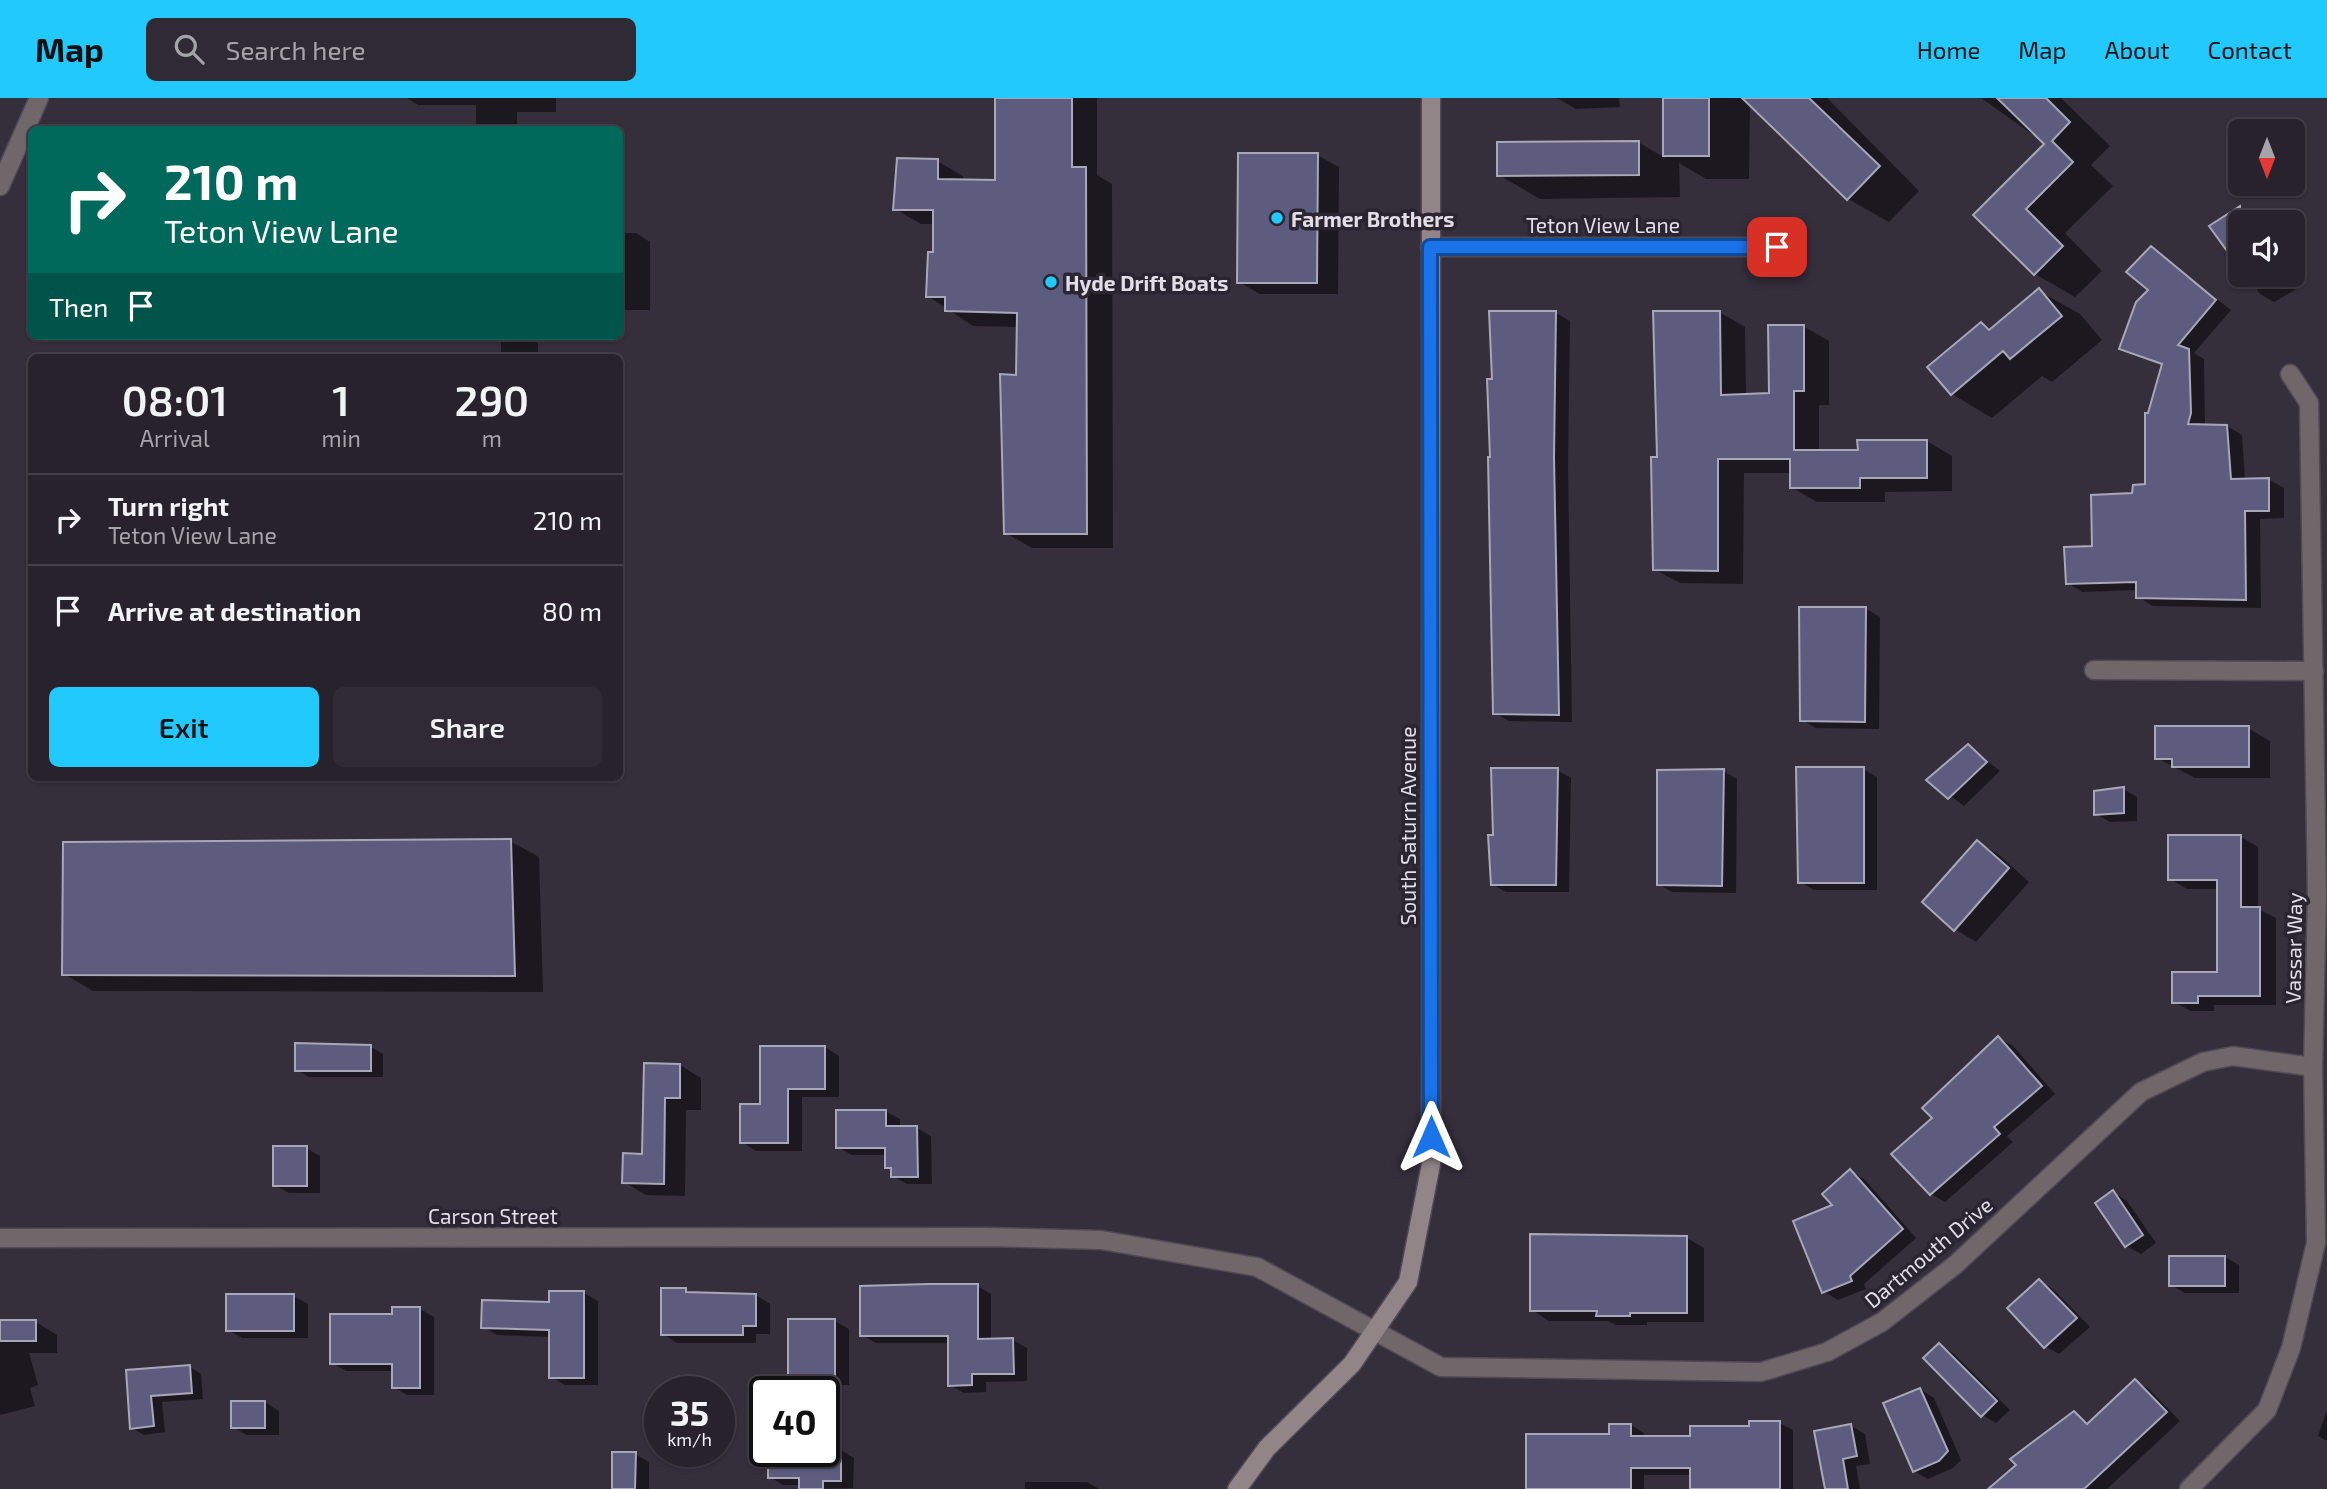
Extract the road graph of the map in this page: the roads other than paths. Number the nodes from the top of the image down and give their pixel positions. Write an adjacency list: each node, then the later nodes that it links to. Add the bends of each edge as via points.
1 (39, 98): 3 (street)
2 (1432, 98): 4 (street, South Saturn Avenue)
3 (0, 186)
4 (1430, 247): 5 (street, Teton View Lane); 12 (street, South Saturn Avenue, via 1431,1164 1408,1282)
5 (1777, 247)
6 (2290, 374): 8 (street, Vassar Way, via 2309,403)
7 (2094, 670): 8 (street)
8 (2314, 671): 9 (street, Vassar Way)
9 (2322, 896): 10 (street, Vassar Way)
10 (2313, 1067): 13 (street, Dartmouth Drive, via 2233,1056 2203,1062 2141,1092 1955,1265 1882,1322 1827,1352 1760,1372); 15 (street, Vassar Way, via 2316,1243 2291,1348 2267,1410)
11 (0, 1238): 12 (street, Carson Street, via 1101,1240 1257,1267)
12 (1373, 1333): 13 (street, Carson Street); 14 (street, South Saturn Avenue, via 1352,1364 1267,1448)
13 (1441, 1367)
14 (1237, 1489)
15 (2189, 1489)

